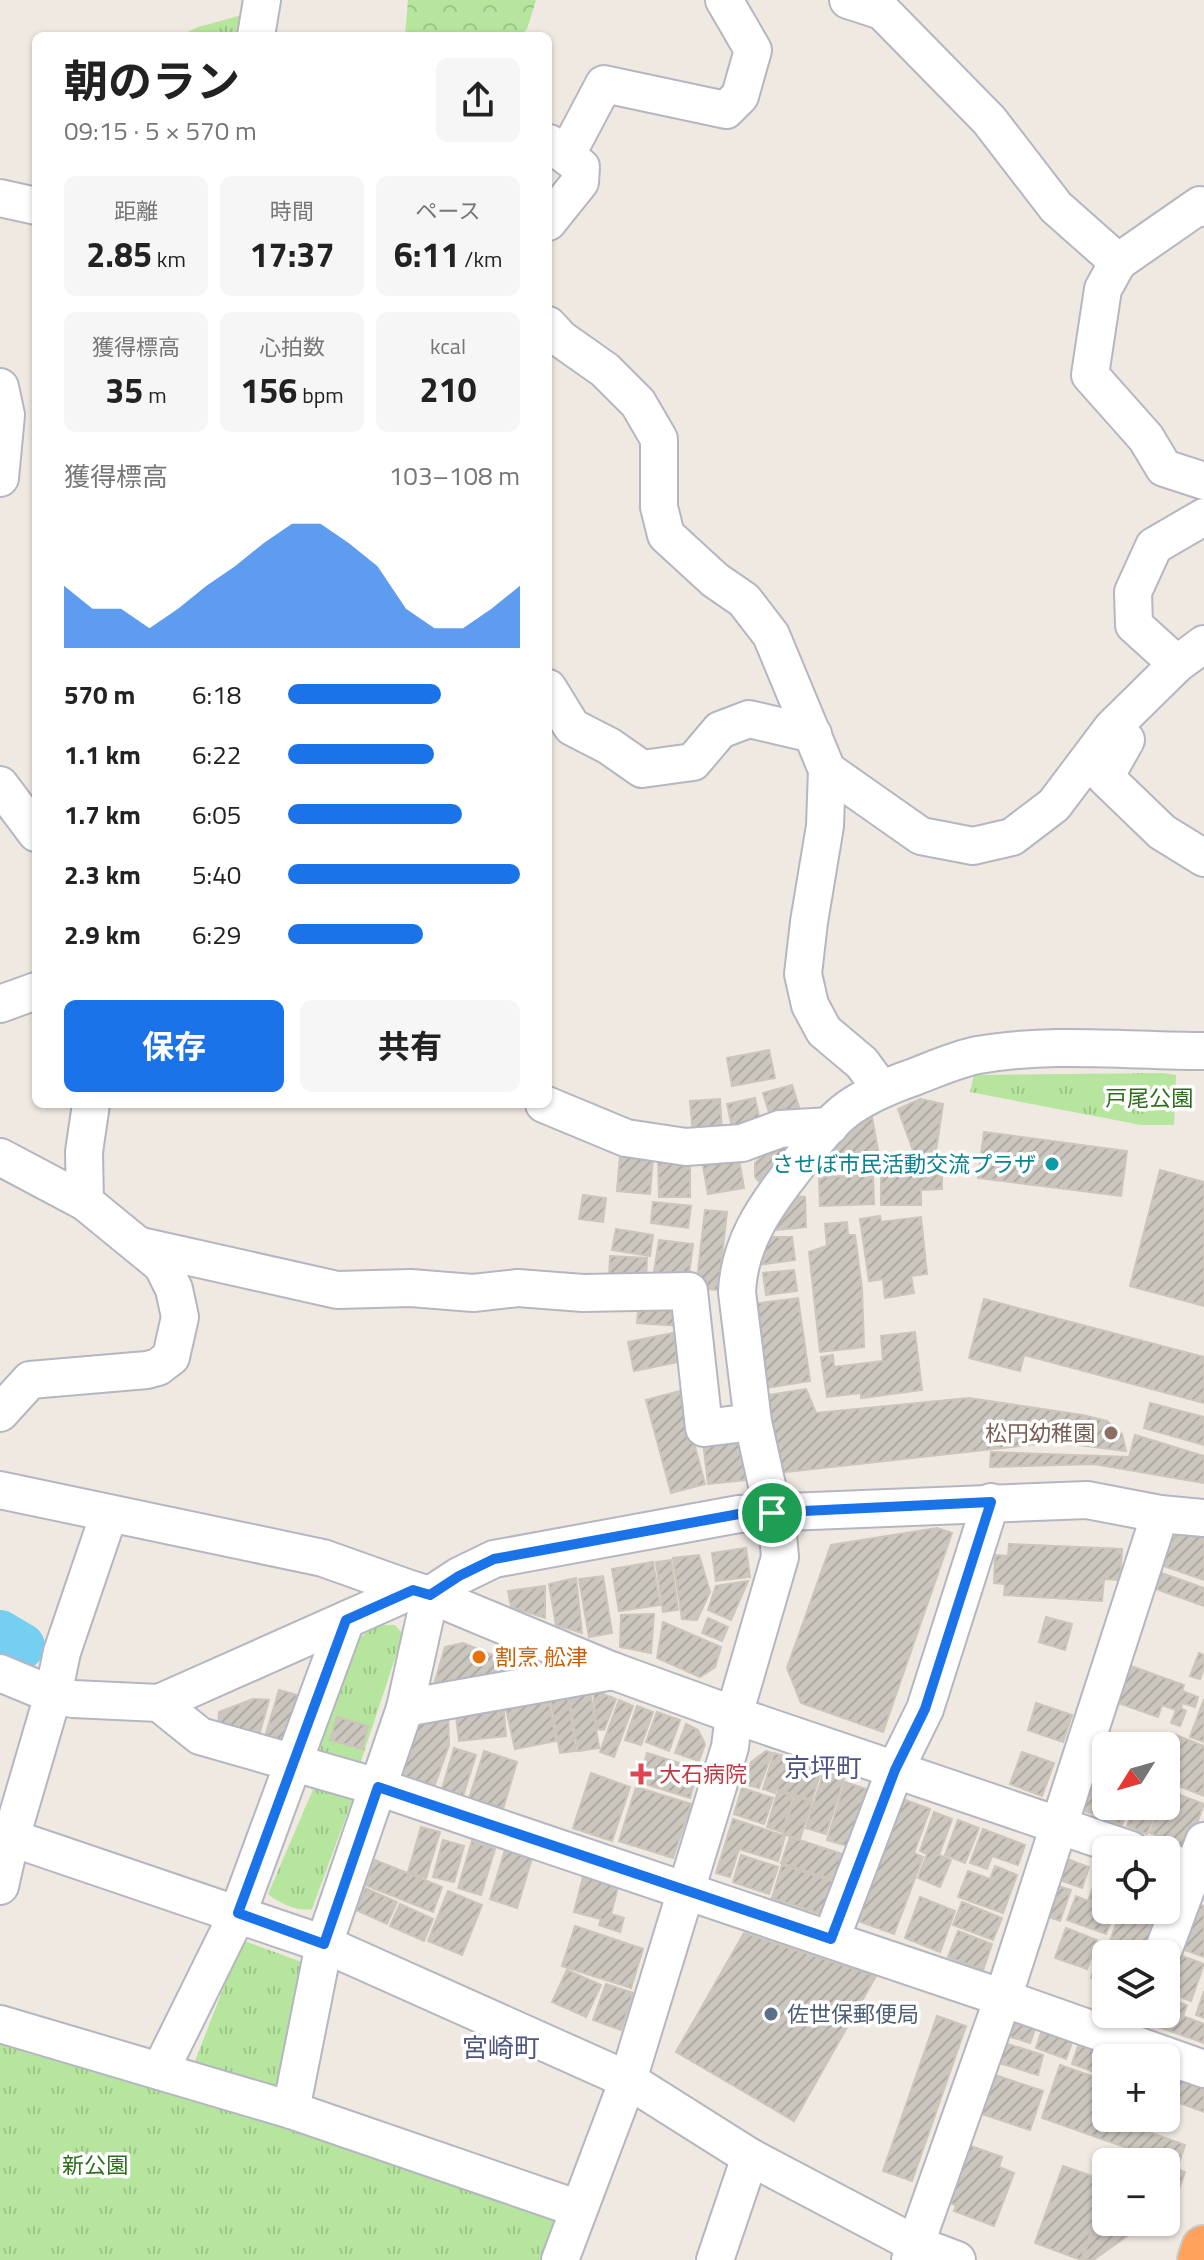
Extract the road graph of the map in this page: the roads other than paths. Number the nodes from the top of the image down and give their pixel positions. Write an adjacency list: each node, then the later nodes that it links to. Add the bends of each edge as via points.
1 (262, 0): 5 (street)
2 (724, 0): 6 (street, via 753,50 740,96 726,110 604,84)
3 (848, 0): 4 (street)
4 (886, 5): 11 (street, via 989,120 1056,207)
5 (257, 32)
6 (558, 148): 10 (street, via 581,167 580,182)
7 (0, 198): 8 (street)
8 (32, 205)
9 (1204, 208): 11 (street, via 1200,205)
10 (552, 217)
11 (1118, 262): 15 (street, via 1103,289 1090,375 1146,438 1164,468)
12 (552, 329): 21 (street, via 638,403 659,439 659,507 666,535 744,600 771,635)
13 (0, 387): 14 (street, via 6,415)
14 (0, 478)
15 (1204, 481)
16 (1204, 517): 17 (street, via 1154,546 1133,592 1134,625)
17 (1190, 654): 20 (street)
18 (552, 701): 19 (street)
19 (559, 724): 21 (street, via 609,746 642,769 693,762 720,730 749,719)
20 (1112, 728): 22 (street, via 1054,805 1012,837 973,846 921,836); 25 (street, via 1126,740 1105,777 1162,832)
21 (813, 734): 22 (street)
22 (827, 770): 29 (street, via 825,826 803,974 810,1005 824,1031 862,1063)
23 (0, 785): 24 (street)
24 (32, 825)
25 (1204, 858)
26 (32, 992): 27 (street)
27 (0, 1004)
28 (1204, 1051): 29 (street, via 1025,1049 975,1056)
29 (881, 1089): 32 (street)
30 (552, 1107): 32 (street, via 626,1138 686,1147 742,1143 780,1129)
31 (90, 1108): 34 (street)
32 (830, 1126): 37 (street, via 774,1195 745,1246 738,1271)
33 (0, 1157): 34 (street)
34 (85, 1202): 35 (street)
35 (141, 1246): 36 (street, via 162,1265 174,1289 180,1317 171,1357 147,1370 30,1380); 37 (street, via 337,1290 689,1291 704,1428)
36 (0, 1413)
37 (753, 1422): 40 (street)
38 (0, 1490): 41 (street)
39 (991, 1502): 40 (street); 42 (street, via 1087,1500); 53 (street, via 925,1709)
40 (772, 1513): 44 (street, via 739,1514 494,1559); 51 (street, via 780,1557)
41 (109, 1514): 44 (street, via 323,1558); 48 (street, via 62,1652)
42 (1160, 1514): 43 (street); 55 (street)
43 (1204, 1518)
44 (422, 1593): 45 (street); 46 (street); 50 (street)
45 (346, 1620): 49 (street); 52 (street)
46 (613, 1671): 50 (street); 51 (street)
47 (0, 1673): 48 (street)
48 (53, 1695): 49 (street); 56 (street)
49 (159, 1703): 52 (street, via 200,1736)
50 (405, 1708): 54 (street)
51 (734, 1715): 53 (street); 60 (street, via 730,1747)
52 (294, 1761): 54 (street); 61 (street)
53 (895, 1770): 55 (street); 62 (street)
54 (378, 1787): 60 (street); 64 (street)
55 (1057, 1826): 57 (street); 65 (street)
56 (6, 1836): 59 (street); 61 (street)
57 (1092, 1837)
58 (1192, 1861): 63 (street)
59 (0, 1886)
60 (686, 1890): 62 (street); 71 (street)
61 (238, 1913): 64 (street); 70 (street)
62 (831, 1939): 65 (street)
63 (1167, 1940)
64 (324, 1944): 71 (street); 72 (street)
65 (1003, 1998): 66 (street); 76 (street)
66 (1092, 2018)
67 (0, 2024): 70 (street)
68 (1135, 2028): 69 (street)
69 (1204, 2069)
70 (160, 2071): 72 (street)
71 (628, 2080): 73 (street); 74 (street)
72 (291, 2110): 74 (street)
73 (750, 2157): 76 (street); 78 (street)
74 (579, 2209): 77 (street)
75 (1204, 2248): 80 (highway)
76 (913, 2252): 79 (street)
77 (560, 2260)
78 (715, 2260)
79 (957, 2260)
80 (1200, 2260)

